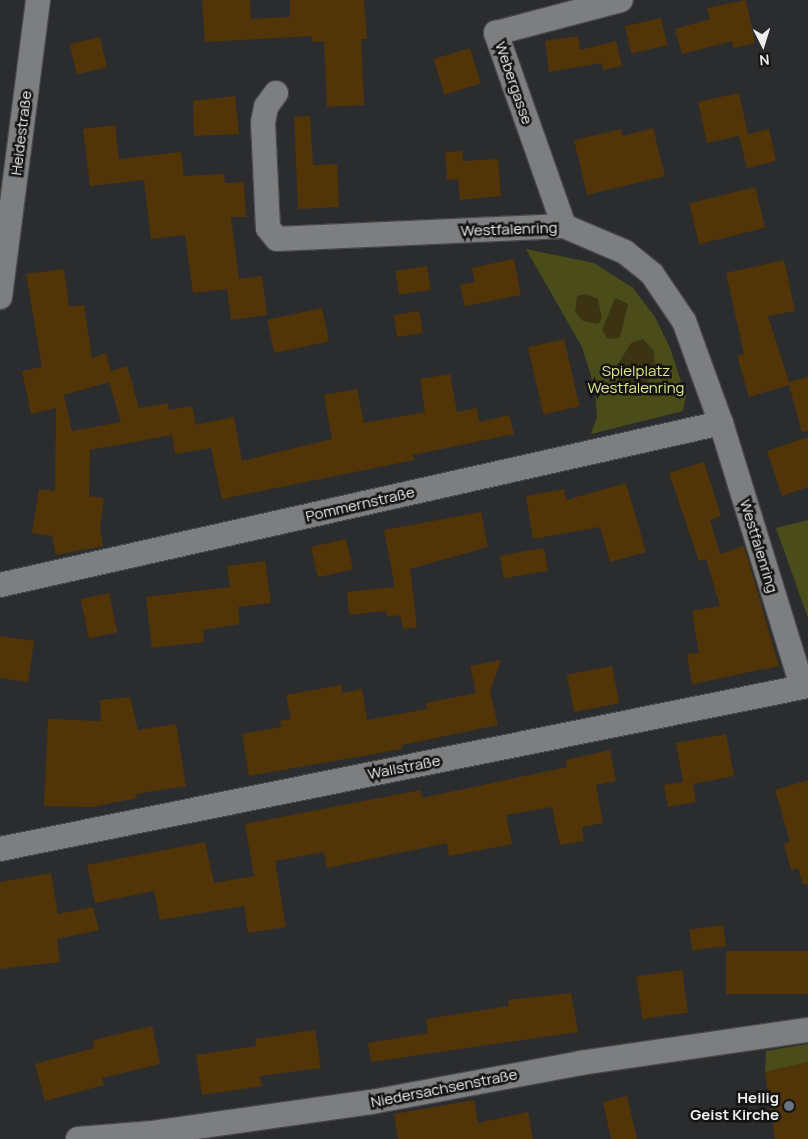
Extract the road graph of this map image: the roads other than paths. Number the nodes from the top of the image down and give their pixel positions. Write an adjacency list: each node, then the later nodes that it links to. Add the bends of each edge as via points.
1 (38, 0): 5 (street, Heidestraße)
2 (621, 0): 4 (street, Webergasse, via 496,33)
3 (276, 93): 4 (street, Westfalenring, via 266,107 263,122 268,228 277,239)
4 (564, 226): 6 (street, Westfalenring, via 625,252 665,289 684,321)
5 (0, 296)
6 (721, 423): 7 (street, Pommernstraße); 8 (street, Westfalenring)
7 (0, 585)
8 (805, 686): 9 (street, Wallstraße)
9 (0, 849)
10 (808, 1030): 11 (street, Niedersachsenstraße, via 581,1063 371,1102 153,1133)
11 (78, 1139)

